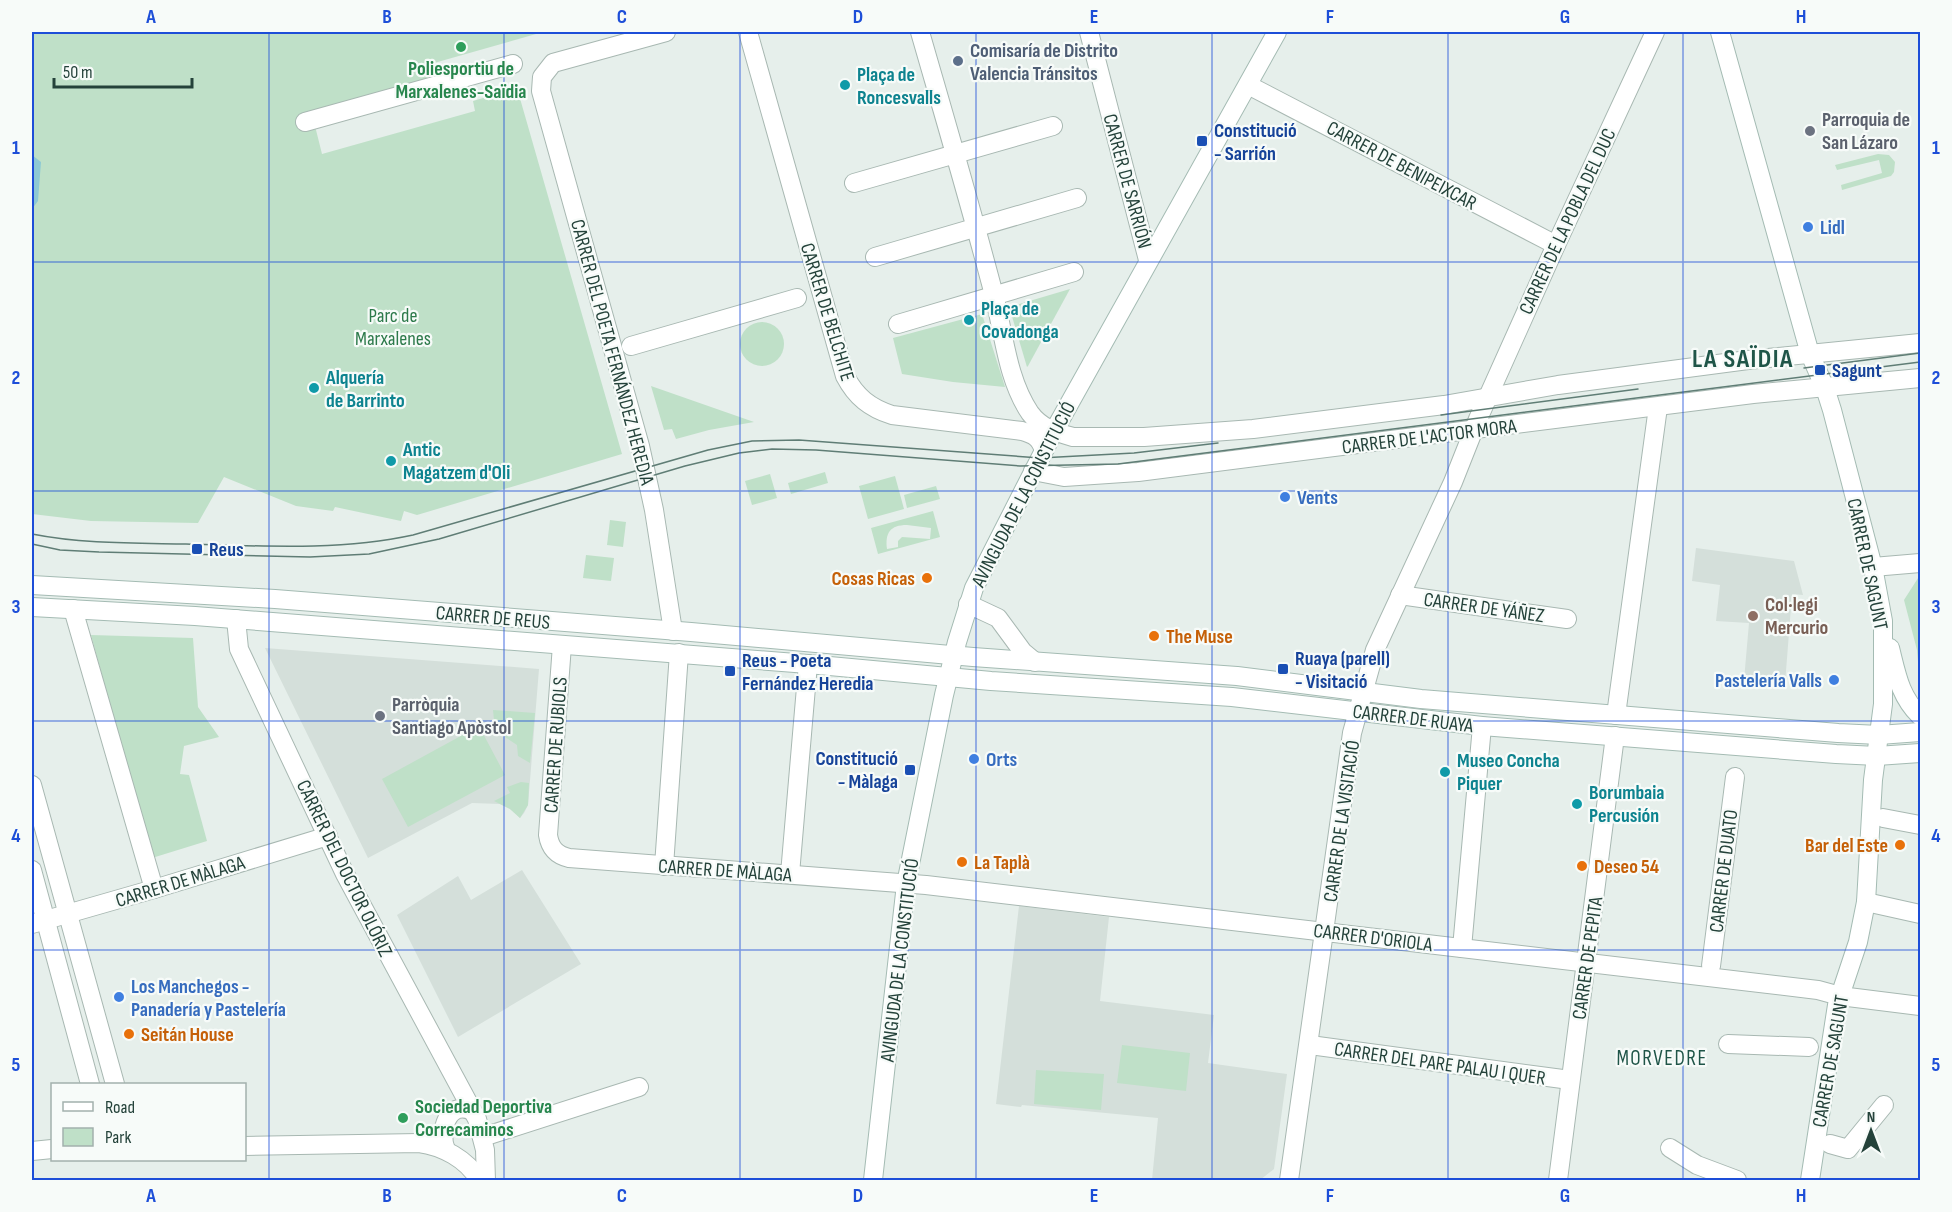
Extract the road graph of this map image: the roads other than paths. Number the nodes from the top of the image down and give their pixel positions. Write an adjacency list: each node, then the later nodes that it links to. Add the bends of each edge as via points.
1 (666, 32): 8 (street)
2 (748, 32): 33 (street, CARRER DE BELCHITE, via 852,390 876,410 892,415)
3 (920, 32): 13 (street)
4 (1089, 32): 19 (street, CARRER DE SARRIÓN)
5 (1277, 32): 10 (street, AVINGUDA DE LA CONSTITUCIÓ)
6 (1655, 32): 17 (street, CARRER DE LA POBLA DEL DUC)
7 (1720, 32): 26 (street, CARRER DE SAGUNT)
8 (617, 38): 47 (street, CARRER DEL POETA FERNÁNDEZ HEREDIA, via 553,63 542,77 541,91 647,477)
9 (513, 64): 11 (street)
10 (1248, 85): 17 (street, CARRER DE BENIPEIXCAR); 19 (street, AVINGUDA DE LA CONSTITUCIÓ)
11 (305, 122)
12 (1053, 126): 13 (street)
13 (954, 154): 14 (street); 16 (street)
14 (854, 183)
15 (1077, 198): 16 (street)
16 (975, 228): 18 (street); 21 (street)
17 (1556, 245): 29 (street, CARRER DE LA POBLA DEL DUC)
18 (875, 256)
19 (1148, 260): 34 (street, AVINGUDA DE LA CONSTITUCIÓ)
20 (1074, 272): 21 (street)
21 (994, 295): 23 (street); 31 (street, via 1014,378)
22 (797, 297): 25 (street)
23 (898, 324)
24 (1920, 343): 26 (street, CARRER DE L'ACTOR MORA)
25 (631, 346)
26 (1810, 354): 28 (street, CARRER DE SAGUNT); 29 (street, CARRER DE L'ACTOR MORA, via 1623,377)
27 (1920, 378): 28 (street, CARRER DE L'ACTOR MORA)
28 (1825, 388): 30 (street, CARRER DE L'ACTOR MORA); 38 (street, CARRER DE SAGUNT)
29 (1485, 405): 32 (street, CARRER DE LA VISITACIÓ); 34 (street, CARRER DE L'ACTOR MORA, via 1444,405 1171,436 1072,436)
30 (1658, 407): 32 (street, CARRER DE L'ACTOR MORA); 56 (street)
31 (1030, 413): 33 (street, via 1030,425); 34 (street)
32 (1474, 430): 36 (street, CARRER DE L'ACTOR MORA, via 1138,472 1064,477); 40 (street, CARRER DE LA VISITACIÓ)
33 (1022, 431): 35 (street, via 1036,435)
34 (1054, 431): 35 (street, AVINGUDA DE LA CONSTITUCIÓ)
35 (1044, 450): 36 (street, AVINGUDA DE LA CONSTITUCIÓ)
36 (1033, 471): 41 (street, AVINGUDA DE LA CONSTITUCIÓ)
37 (1920, 563): 38 (street)
38 (1873, 567): 46 (street, CARRER DE SAGUNT)
39 (32, 585): 47 (street, CARRER DE REUS, via 214,595)
40 (1401, 595): 45 (street, CARRER DE YÁÑEZ); 54 (street, CARRER DE LA VISITACIÓ, via 1375,650)
41 (968, 604): 50 (street, AVINGUDA DE LA CONSTITUCIÓ); 51 (street, via 998,618)
42 (32, 607): 43 (street, CARRER DE REUS)
43 (73, 609): 44 (street, CARRER DE REUS); 74 (street)
44 (236, 619): 48 (street, CARRER DE REUS); 68 (street, CARRER DEL DOCTOR OLÓRIZ, via 239,649)
45 (1567, 619)
46 (1883, 621): 57 (street, via 1900,688); 60 (street, CARRER DE SAGUNT)
47 (673, 631): 50 (street, CARRER DE REUS)
48 (562, 645): 49 (street, CARRER DE REUS); 69 (street, CARRER DE RUBIOLS)
49 (679, 653): 52 (street, CARRER DE REUS); 70 (street)
50 (954, 655): 51 (street, CARRER DE RUAYA); 53 (street, AVINGUDA DE LA CONSTITUCIÓ)
51 (1035, 662): 54 (street, CARRER DE RUAYA, via 1237,676)
52 (808, 664): 53 (street, CARRER DE REUS); 72 (street)
53 (949, 677): 55 (street, CARRER DE RUAYA, via 1243,698); 73 (street, AVINGUDA DE LA CONSTITUCIÓ)
54 (1364, 691): 55 (street, CARRER DE LA VISITACIÓ); 56 (street, CARRER DE RUAYA)
55 (1358, 711): 58 (street, CARRER DE RUAYA); 79 (street, CARRER DE LA VISITACIÓ)
56 (1616, 715): 60 (street, CARRER DE RUAYA)
57 (1920, 716)
58 (1482, 726): 61 (street, CARRER DE RUAYA); 80 (street)
59 (1920, 732): 60 (street, CARRER DE RUAYA)
60 (1880, 735): 63 (street, CARRER DE SAGUNT)
61 (1615, 736): 63 (street, CARRER DE RUAYA); 81 (street, CARRER DE PEPITA)
62 (1920, 753): 63 (street, CARRER DE RUAYA)
63 (1877, 756): 75 (street, CARRER DE SAGUNT)
64 (1735, 777): 82 (street, CARRER DE DUATO)
65 (32, 785): 76 (street)
66 (1883, 818): 67 (street)
67 (1920, 825)
68 (328, 836): 74 (street, CARRER DE MÀLAGA); 93 (street, CARRER DEL DOCTOR OLÓRIZ)
69 (549, 844): 70 (street, CARRER DE MÀLAGA, via 569,858)
70 (664, 866): 72 (street, CARRER DE MÀLAGA)
71 (32, 870): 78 (street)
72 (790, 874): 73 (street, CARRER DE MÀLAGA)
73 (906, 884): 79 (street, CARRER D'ORIOLA); 103 (street, AVINGUDA DE LA CONSTITUCIÓ)
74 (153, 889): 76 (street, CARRER DE MÀLAGA)
75 (1866, 902): 77 (street); 83 (street, CARRER DE SAGUNT)
76 (67, 914): 78 (street, CARRER DE MÀLAGA); 90 (street)
77 (1920, 914)
78 (38, 922): 89 (street)
79 (1325, 931): 80 (street, CARRER D'ORIOLA); 86 (street, CARRER DE LA VISITACIÓ)
80 (1462, 948): 81 (street, CARRER D'ORIOLA)
81 (1587, 963): 83 (street, CARRER D'ORIOLA, via 1818,990); 88 (street, CARRER DE PEPITA)
82 (1711, 966)
83 (1840, 996): 84 (street, CARRER D'ORIOLA); 107 (street, CARRER DE SAGUNT)
84 (1920, 1005)
85 (1728, 1044): 87 (street)
86 (1310, 1045): 88 (street, CARRER DEL PARE PALAU I QUER); 104 (street, CARRER DE LA VISITACIÓ)
87 (1809, 1047)
88 (1569, 1080): 105 (street, CARRER DE PEPITA)
89 (90, 1083)
90 (115, 1083)
91 (639, 1087): 94 (street)
92 (1884, 1105): 95 (street, via 1848,1149)
93 (472, 1111): 94 (street, CARRER DEL DOCTOR OLÓRIZ); 100 (street, via 458,1109 450,1115 442,1134)
94 (484, 1144): 100 (street, via 476,1158); 102 (street, CARRER DEL DOCTOR OLÓRIZ)
95 (1830, 1144)
96 (246, 1146): 100 (street, via 419,1143)
97 (1670, 1148): 106 (street)
98 (51, 1149): 99 (street)
99 (32, 1151)
100 (452, 1154): 101 (street)
101 (479, 1180)
102 (486, 1180)
103 (877, 1180)
104 (1289, 1180)
105 (1558, 1180)
106 (1730, 1180)
107 (1810, 1180)

